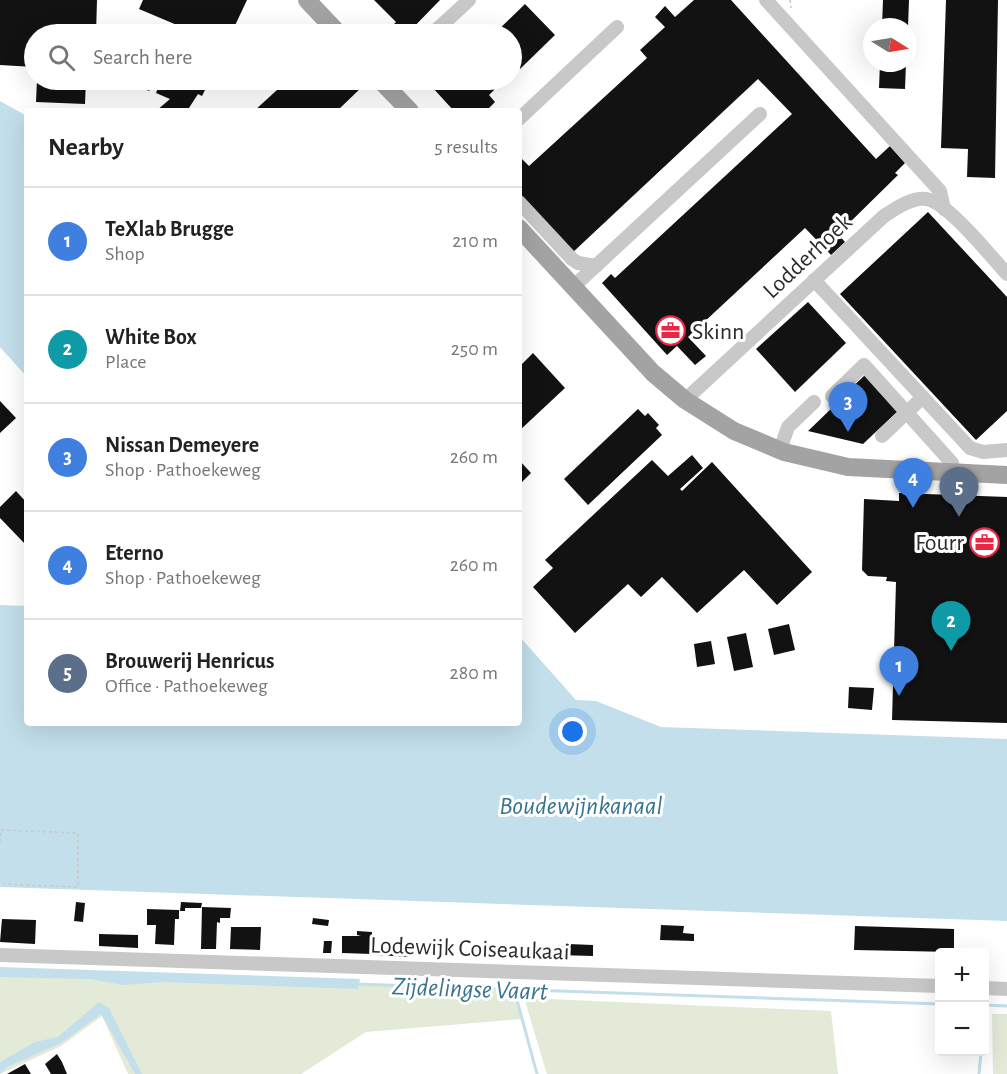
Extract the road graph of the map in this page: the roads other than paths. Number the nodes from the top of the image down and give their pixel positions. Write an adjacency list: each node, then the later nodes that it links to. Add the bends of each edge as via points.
1 (307, 0): 4 (main road)
2 (469, 0): 5 (street)
3 (766, 0): 12 (street, Lodderhoek, via 940,191)
4 (330, 24)
5 (443, 24)
6 (617, 27): 10 (street)
7 (391, 90): 8 (main road)
8 (407, 108)
9 (760, 114): 14 (street)
10 (522, 116)
11 (522, 205): 14 (street, via 572,259)
12 (944, 209): 15 (street, Lodderhoek); 16 (street, Lodderhoek, via 926,199 893,210)
13 (522, 231): 17 (main road)
14 (596, 266): 17 (street)
15 (1007, 274)
16 (814, 280): 19 (street); 20 (street, Lodderhoek)
17 (573, 287): 20 (main road, via 652,373)
18 (832, 396): 22 (street, via 864,365)
19 (923, 397): 22 (street); 25 (street, via 974,450)
20 (685, 400): 24 (main road, via 734,431)
21 (814, 402): 24 (street, via 788,427)
22 (906, 413): 23 (street); 26 (street, via 952,464)
23 (882, 436)
24 (780, 450): 26 (main road, via 848,467)
25 (1007, 450)
26 (954, 473): 27 (main road)
27 (1007, 475)
28 (0, 955): 29 (street, Lodewijk Coiseaukaai)
29 (935, 986)
30 (989, 988): 31 (street)
31 (1007, 988)

